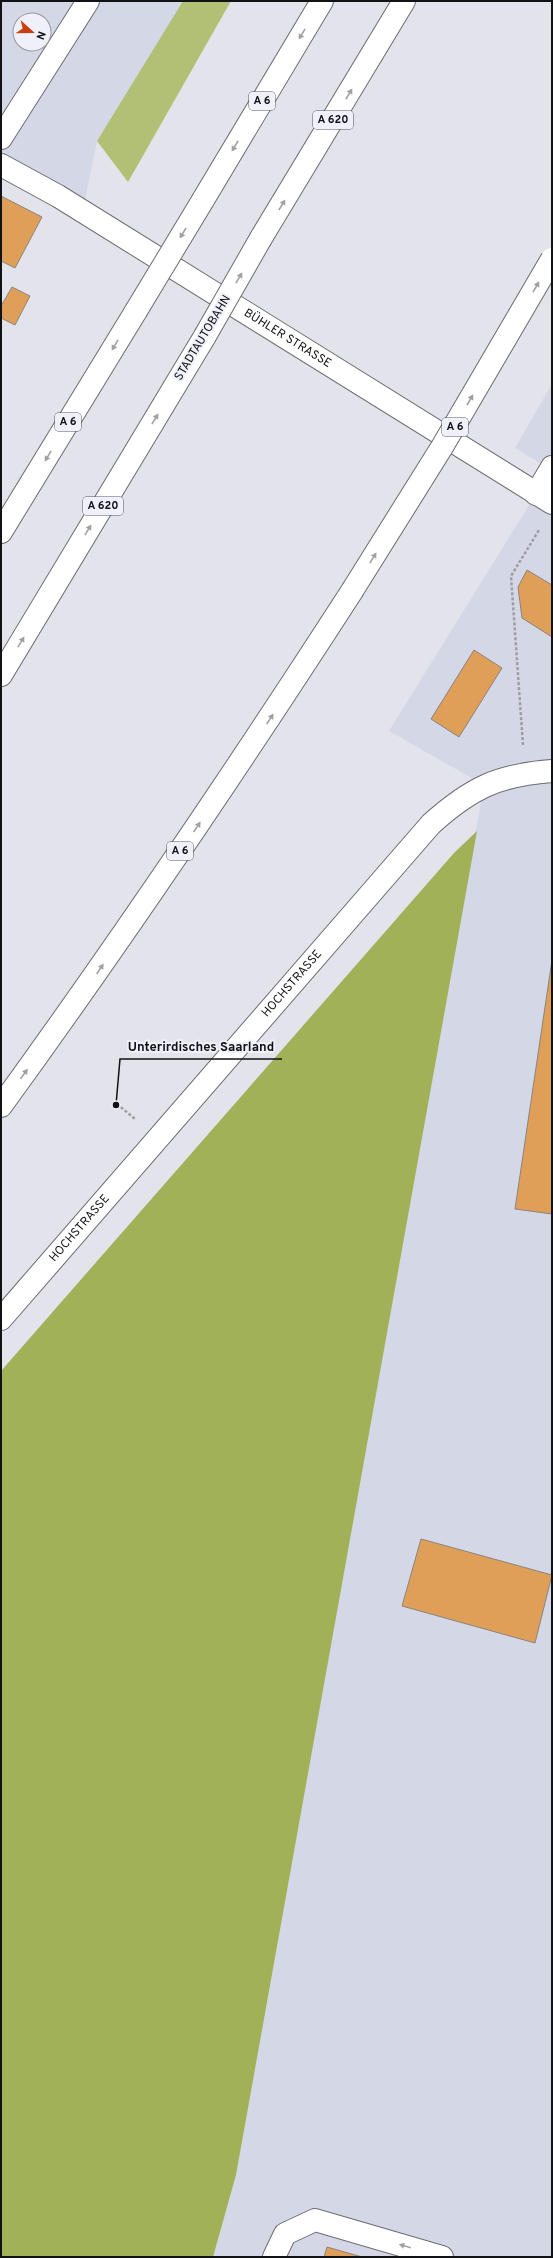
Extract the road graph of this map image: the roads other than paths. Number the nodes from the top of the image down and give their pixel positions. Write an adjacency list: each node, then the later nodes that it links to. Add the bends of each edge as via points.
1 (88, 1): 4 (main road)
2 (322, 1): 9 (main road, A 6, one-way to 9, bridge)
3 (404, 1): 10 (main road, STADTAUTOBAHN / A 620, one-way to 3, bridge)
4 (1, 138)
5 (1, 165): 8 (main road, BÜHLER STRASSE, via 58,196)
6 (552, 259): 12 (main road, A 6, one-way to 6, bridge, via 87,988 237,768 442,447)
7 (552, 467): 8 (main road)
8 (544, 499)
9 (1, 532)
10 (1, 675)
11 (552, 771): 13 (main road, HOCHSTRASSE, via 525,773 484,785 454,802 431,824)
12 (1, 1106)
13 (1, 1319)
14 (274, 2257): 15 (main road, one-way to 14, via 315,2220 285,2234)
15 (442, 2257)

